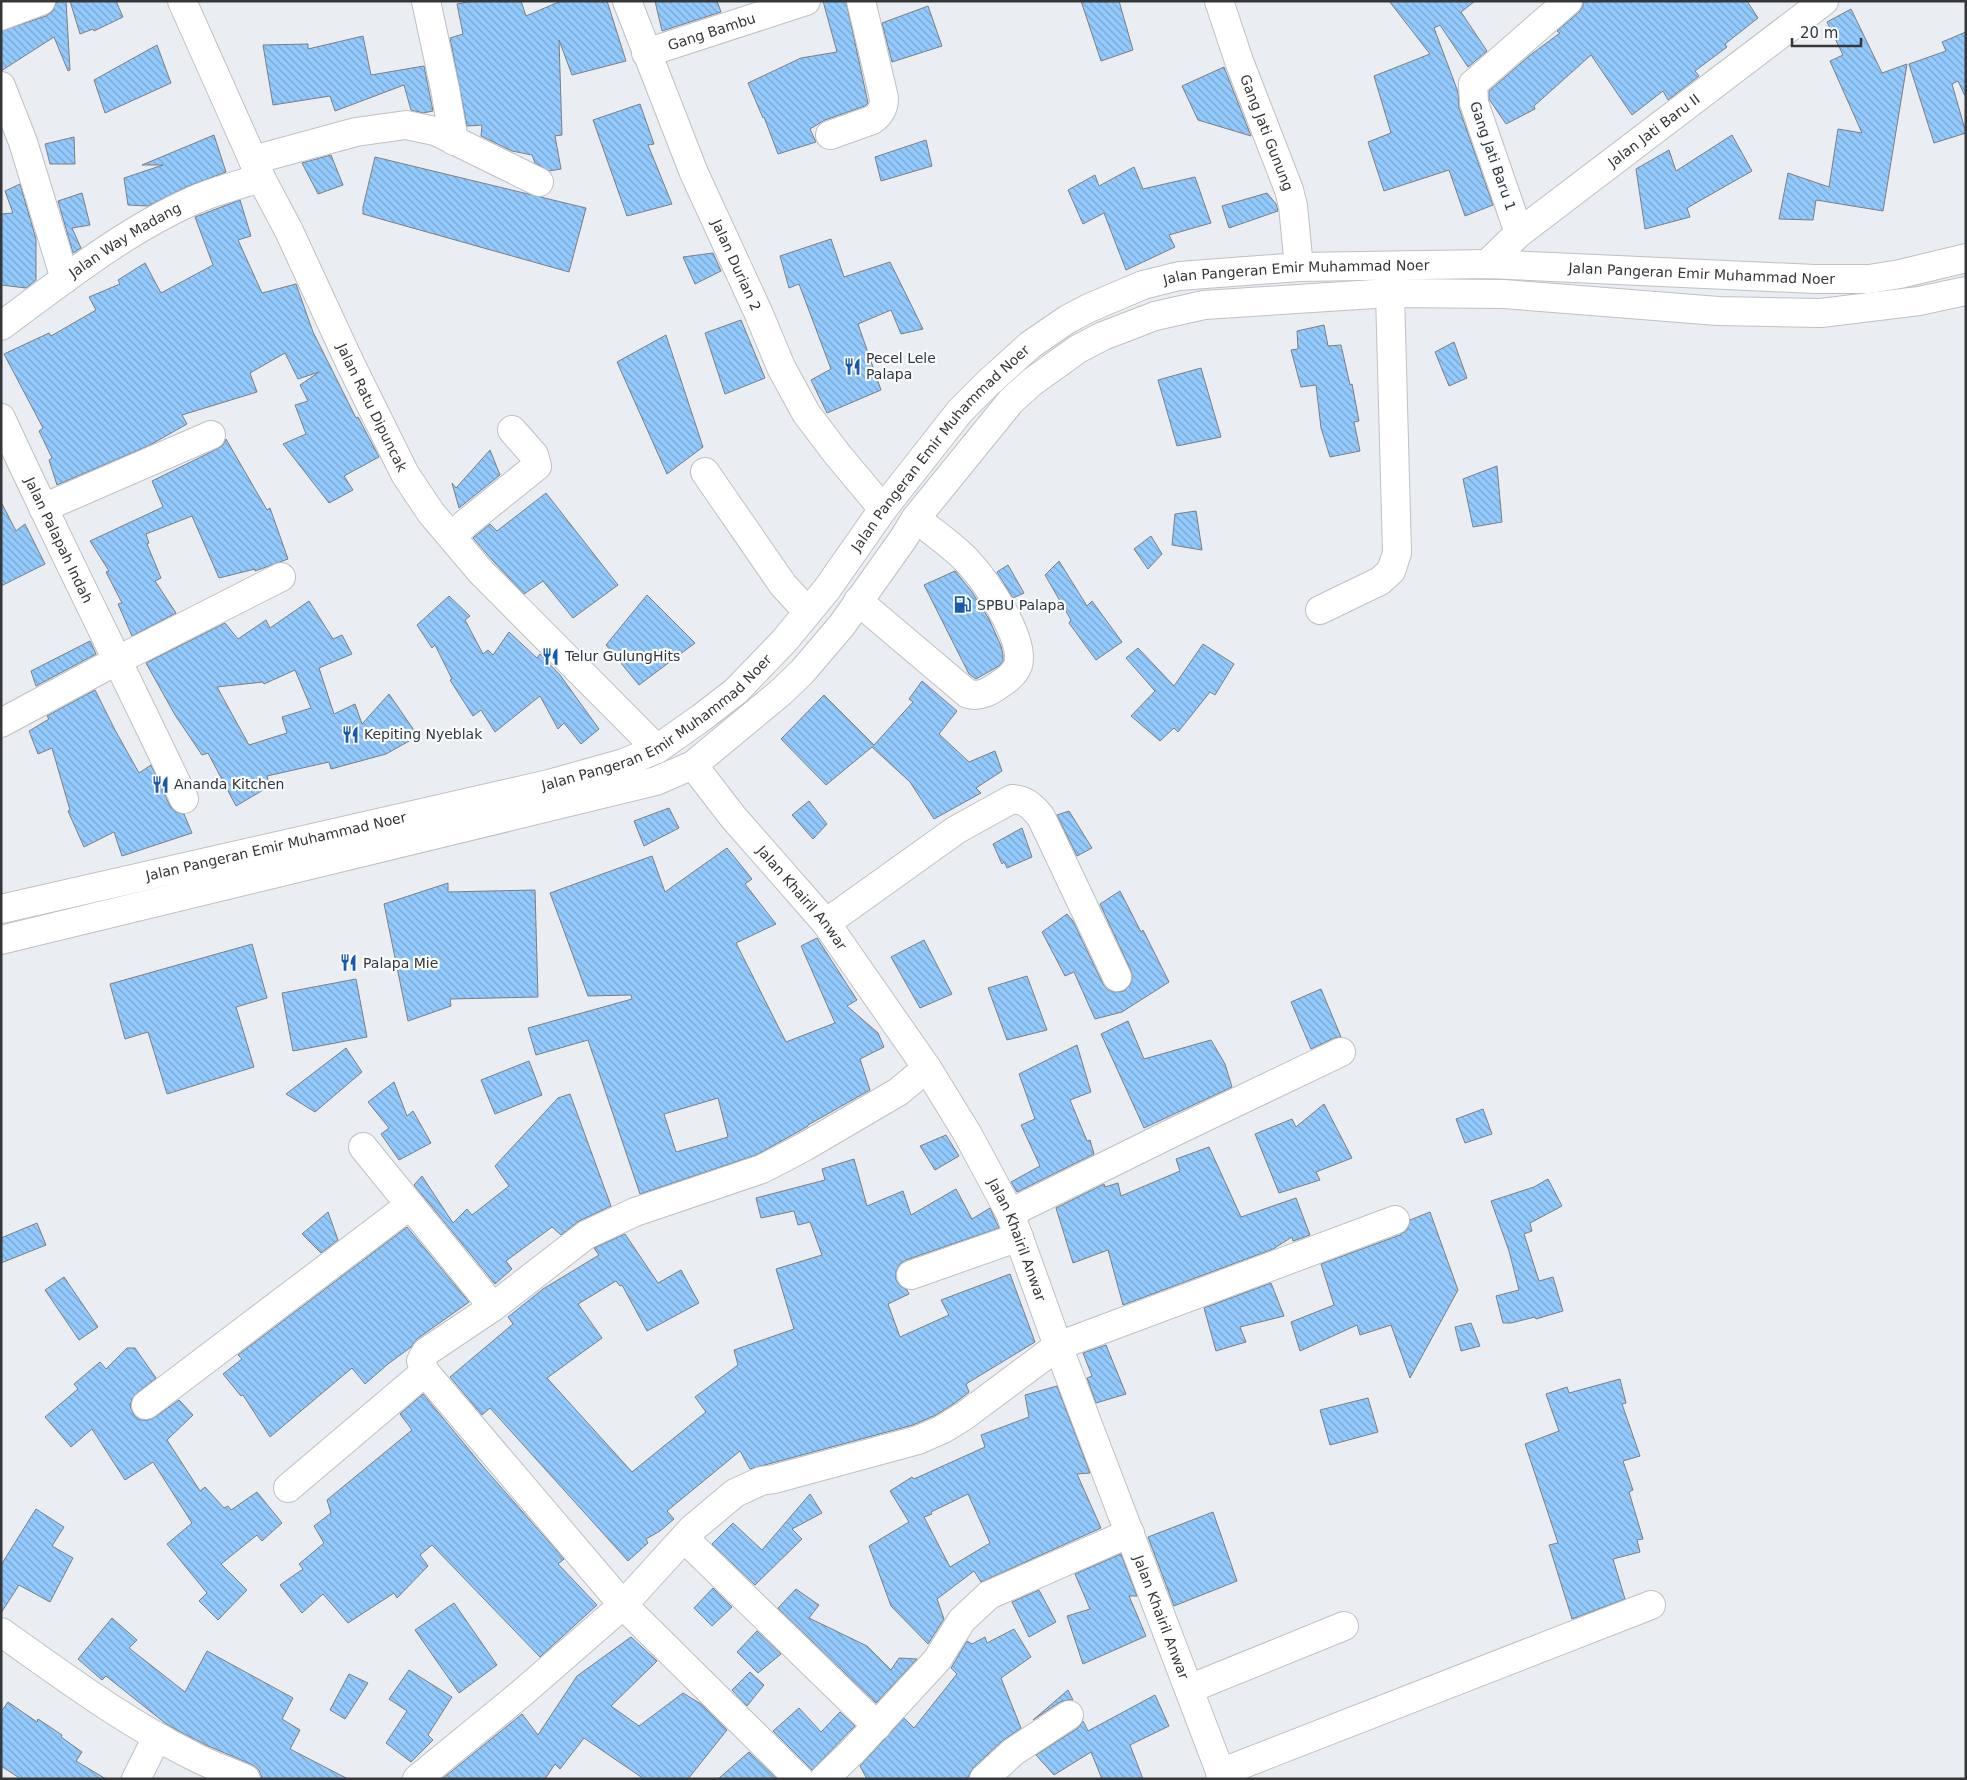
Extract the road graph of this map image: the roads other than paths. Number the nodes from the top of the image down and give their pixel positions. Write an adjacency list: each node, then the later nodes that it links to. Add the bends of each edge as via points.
1 (41, 1): 10 (street)
2 (182, 1): 15 (street, Jalan Ratu Dipuncak)
3 (426, 1): 14 (street)
4 (627, 1): 11 (street, Jalan Durian 2)
5 (806, 1): 11 (street, Gang Bambu)
6 (861, 1): 13 (street, via 884,107 872,120)
7 (1219, 1): 21 (street, Gang Jati Gunung, via 1294,206)
8 (1568, 1): 17 (street, Gang Jati Baru 1, via 1473,84 1474,103)
9 (1824, 1): 17 (street, Jalan Jati Baru II)
10 (1, 16)
11 (646, 53): 37 (street, Jalan Durian 2, via 694,173 781,367 806,413)
12 (1, 86): 23 (street)
13 (830, 135)
14 (454, 141): 15 (street, Jalan Way Madang, via 435,131 406,125 356,132); 16 (street, Jalan Way Madang)
15 (257, 169): 23 (street, Jalan Way Madang, via 144,226); 39 (street, Jalan Ratu Dipuncak, via 405,474)
16 (539, 182)
17 (1520, 233): 19 (street, Jalan Jati Baru II)
18 (1966, 258): 22 (street, Jalan Pangeran Emir Muhammad Noer, via 1869,279)
19 (1487, 264): 20 (street, Jalan Pangeran Emir Muhammad Noer); 22 (street, Jalan Pangeran Emir Muhammad Noer)
20 (1392, 265): 21 (street, Jalan Pangeran Emir Muhammad Noer); 26 (street)
21 (1300, 266): 24 (street, Jalan Pangeran Emir Muhammad Noer)
22 (1724, 275): 27 (street)
23 (65, 279): 29 (street, Jalan Way Madang)
24 (1162, 280): 28 (street); 33 (street, Jalan Pangeran Emir Muhammad Noer, via 1089,308 1030,344 960,411)
25 (1966, 291): 27 (street, Jalan Pangeran Emir Muhammad Noer, via 1919,301 1821,313)
26 (1390, 294): 27 (street, Jalan Pangeran Emir Muhammad Noer, via 1504,294); 28 (street, Jalan Pangeran Emir Muhammad Noer, via 1204,305); 42 (street, via 1397,553 1391,571 1380,581)
27 (1718, 311)
28 (1171, 312): 34 (street, Jalan Pangeran Emir Muhammad Noer, via 1103,336 1057,363 1010,401)
29 (1, 326)
30 (1, 418): 36 (street, Jalan Palapah Indah)
31 (512, 430): 39 (street, via 534,455 537,466)
32 (211, 435): 36 (street)
33 (936, 444): 34 (street); 37 (street, Jalan Pangeran Emir Muhammad Noer)
34 (958, 464): 38 (street, Jalan Pangeran Emir Muhammad Noer)
35 (705, 472): 43 (street, via 783,585)
36 (42, 508): 44 (street, Jalan Palapah Indah)
37 (883, 508): 43 (street, Jalan Pangeran Emir Muhammad Noer, via 828,589)
38 (916, 518): 41 (street, Jalan Pangeran Emir Muhammad Noer); 41 (street, via 968,562 991,590 1014,634 1018,666 1010,677 988,692 976,696 968,694)
39 (452, 537): 48 (street, Jalan Ratu Dipuncak, via 481,572)
40 (281, 577): 44 (street)
41 (858, 601): 46 (street, Jalan Pangeran Emir Muhammad Noer, via 836,632)
42 (1320, 610)
43 (808, 612): 45 (street, Jalan Pangeran Emir Muhammad Noer)
44 (118, 660): 47 (street); 51 (street, Jalan Palapah Indah)
45 (758, 668): 46 (street); 48 (street, Jalan Pangeran Emir Muhammad Noer, via 736,691)
46 (780, 693): 49 (street, Jalan Pangeran Emir Muhammad Noer)
47 (1, 723)
48 (658, 749): 50 (street, Jalan Pangeran Emir Muhammad Noer)
49 (693, 765): 50 (street, Jalan Pangeran Emir Muhammad Noer, via 656,781); 54 (street, Jalan Khairil Anwar)
50 (552, 795): 52 (street, Jalan Pangeran Emir Muhammad Noer)
51 (184, 799)
52 (284, 858): 53 (street, Jalan Pangeran Emir Muhammad Noer); 55 (street, Jalan Pangeran Emir Muhammad Noer)
53 (1, 909)
54 (826, 923): 56 (street, via 956,830 1012,799 1022,800 1041,816); 58 (street, Jalan Khairil Anwar)
55 (1, 940)
56 (1117, 977)
57 (1341, 1052): 62 (street, via 1174,1132)
58 (927, 1068): 62 (street, Jalan Khairil Anwar, via 967,1133); 64 (street, via 898,1092 762,1169 635,1212 586,1235)
59 (363, 1147): 60 (street)
60 (410, 1205): 64 (street); 67 (street)
61 (1395, 1220): 65 (street)
62 (1014, 1225): 63 (street); 65 (street, Jalan Khairil Anwar)
63 (911, 1275)
64 (493, 1307): 66 (street, via 426,1352 421,1362)
65 (1058, 1346): 69 (street, Jalan Khairil Anwar); 70 (street, via 943,1429 918,1440 760,1481 735,1493)
66 (425, 1372): 68 (street); 72 (street)
67 (146, 1405)
68 (288, 1488)
69 (1130, 1533): 75 (street, Jalan Khairil Anwar); 77 (street, via 989,1595 962,1620 937,1660)
70 (684, 1538): 72 (street); 77 (street)
71 (1651, 1605): 79 (street)
72 (623, 1606): 82 (street); 83 (street)
73 (1344, 1626): 75 (street)
74 (1, 1632): 78 (street, via 82,1690)
75 (1189, 1689): 79 (street, Jalan Khairil Anwar)
76 (1069, 1715): 85 (street, via 1013,1752)
77 (877, 1726): 84 (street)
78 (157, 1737): 80 (street); 81 (street)
79 (1221, 1776)
80 (136, 1779)
81 (246, 1779)
82 (417, 1779)
83 (799, 1779)
84 (824, 1779)
85 (984, 1779)

